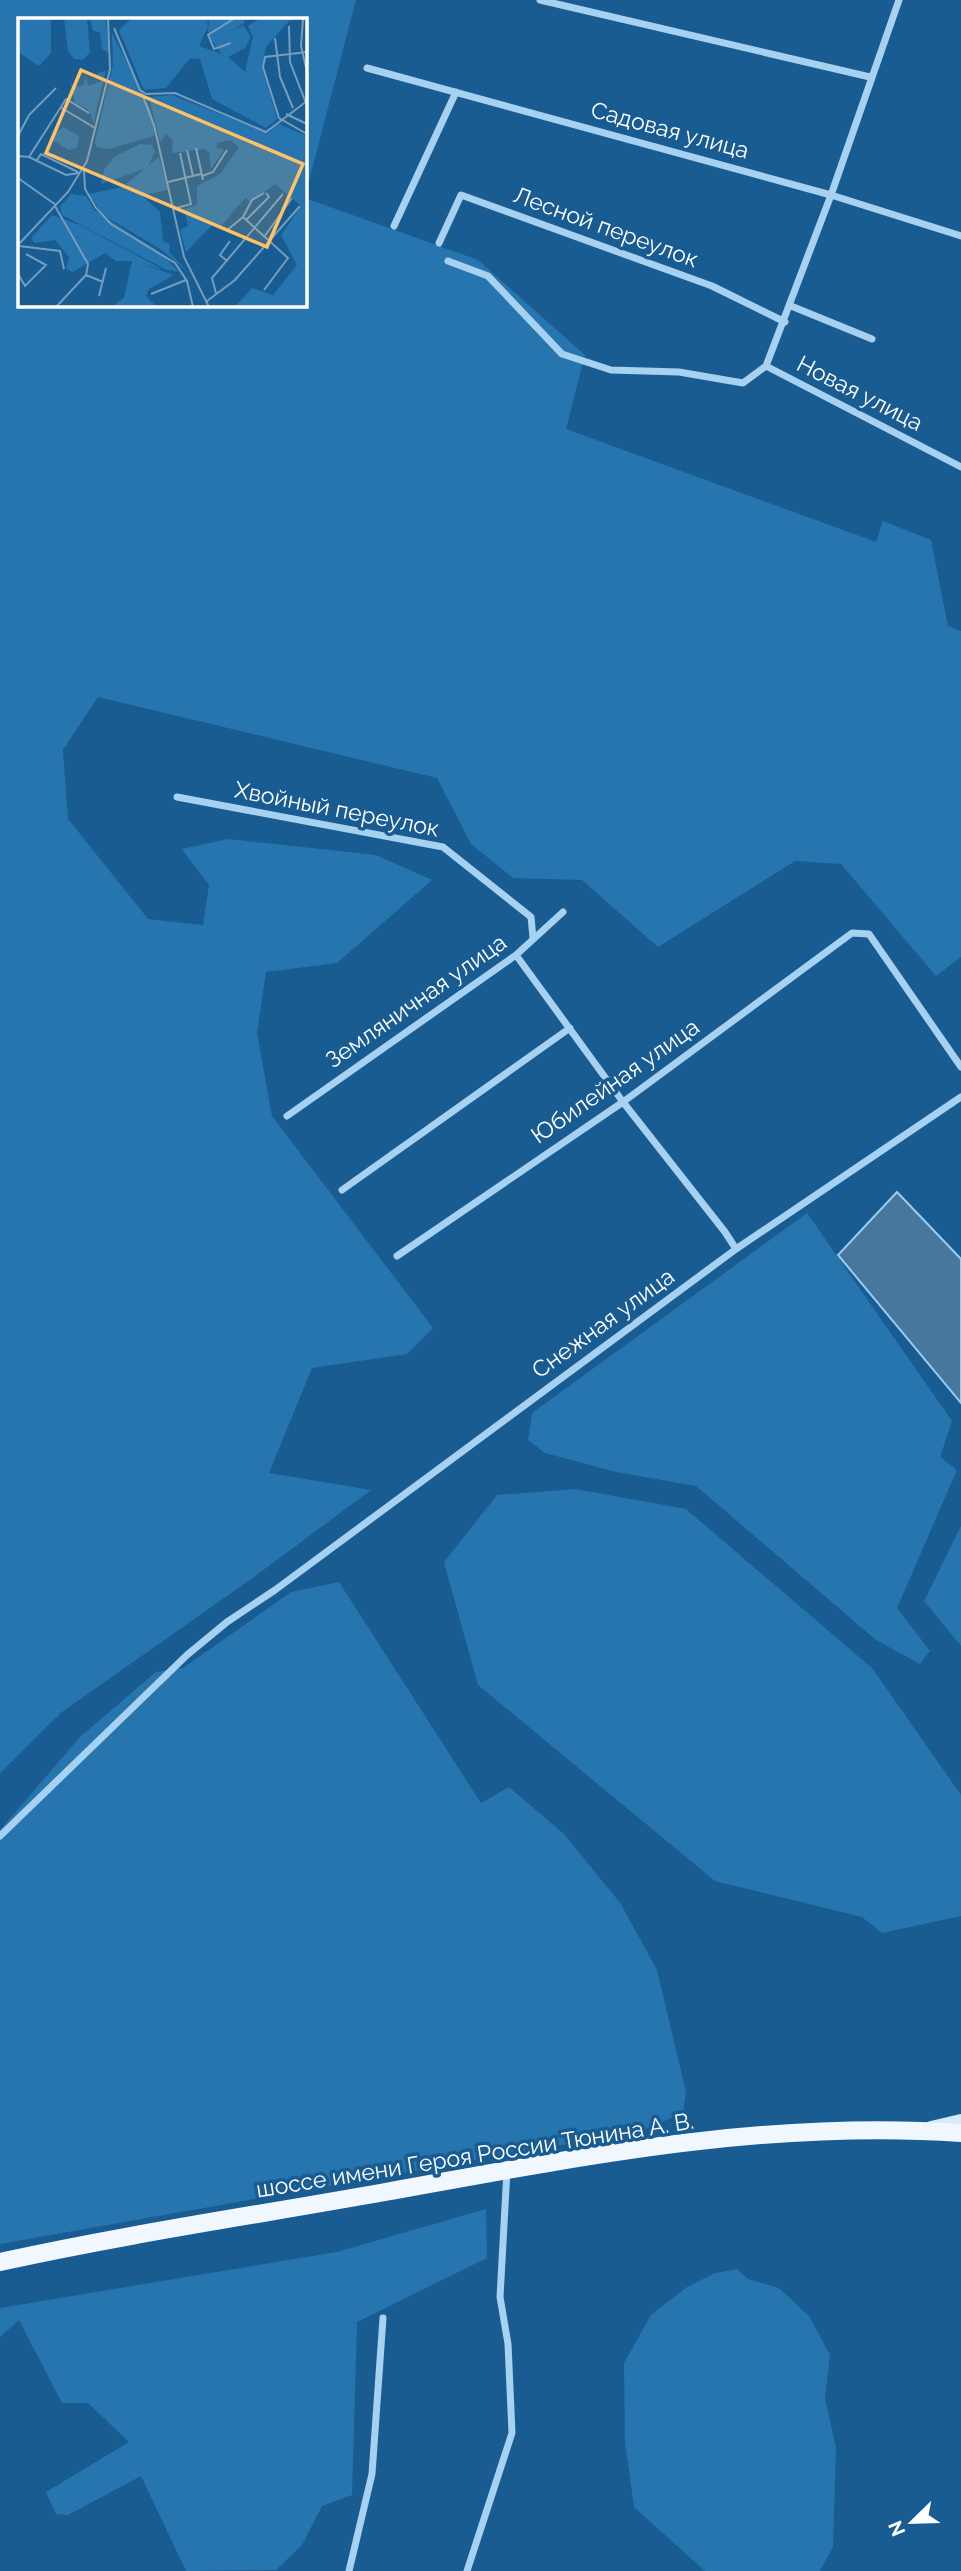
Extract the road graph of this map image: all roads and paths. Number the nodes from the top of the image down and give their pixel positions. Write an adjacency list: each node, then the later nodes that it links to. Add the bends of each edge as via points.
1 (540, 0): 4 (street)
2 (899, 0): 4 (street)
3 (367, 68): 5 (street, Садовая улица)
4 (870, 78): 6 (street)
5 (456, 92): 6 (street, Садовая улица); 7 (street)
6 (831, 195): 8 (street, Садовая улица); 11 (street)
7 (394, 226)
8 (961, 236)
9 (439, 243): 12 (street, Лесной переулок, via 461,195 712,286)
10 (448, 261): 14 (street, Новая улица, via 488,276 562,354 611,370 679,372 743,383)
11 (791, 306): 12 (street); 13 (street)
12 (785, 323): 14 (street)
13 (872, 339)
14 (766, 366): 15 (street, Новая улица)
15 (961, 467)
16 (177, 797): 18 (street, Хвойный переулок, via 443,847 531,917)
17 (563, 912): 18 (street, Земляничная улица)
18 (533, 938): 19 (street, Земляничная улица)
19 (516, 955): 20 (street); 24 (street, Земляничная улица)
20 (570, 1028): 23 (street); 25 (street)
21 (961, 1067): 23 (street, Юбилейная улица, via 869,934 852,933)
22 (961, 1097): 26 (street, Снежная улица)
23 (623, 1102): 26 (street); 27 (street, Юбилейная улица)
24 (287, 1116)
25 (342, 1190)
26 (736, 1249): 28 (street, Снежная улица, via 228,1622)
27 (397, 1256)
28 (0, 1836)
29 (961, 2121): 30 (main road)
30 (920, 2130): 31 (main road, шоссе имени Героя России Тюнина А. В.); 32 (main road, шоссе имени Героя России Тюнина А. В., via 811,2131)
31 (961, 2133)
32 (507, 2170): 33 (main road, шоссе имени Героя России Тюнина А. В.); 36 (street, via 500,2297 508,2344 512,2433)
33 (0, 2262)
34 (383, 2318): 35 (street, via 372,2474)
35 (349, 2571)
36 (467, 2571)

